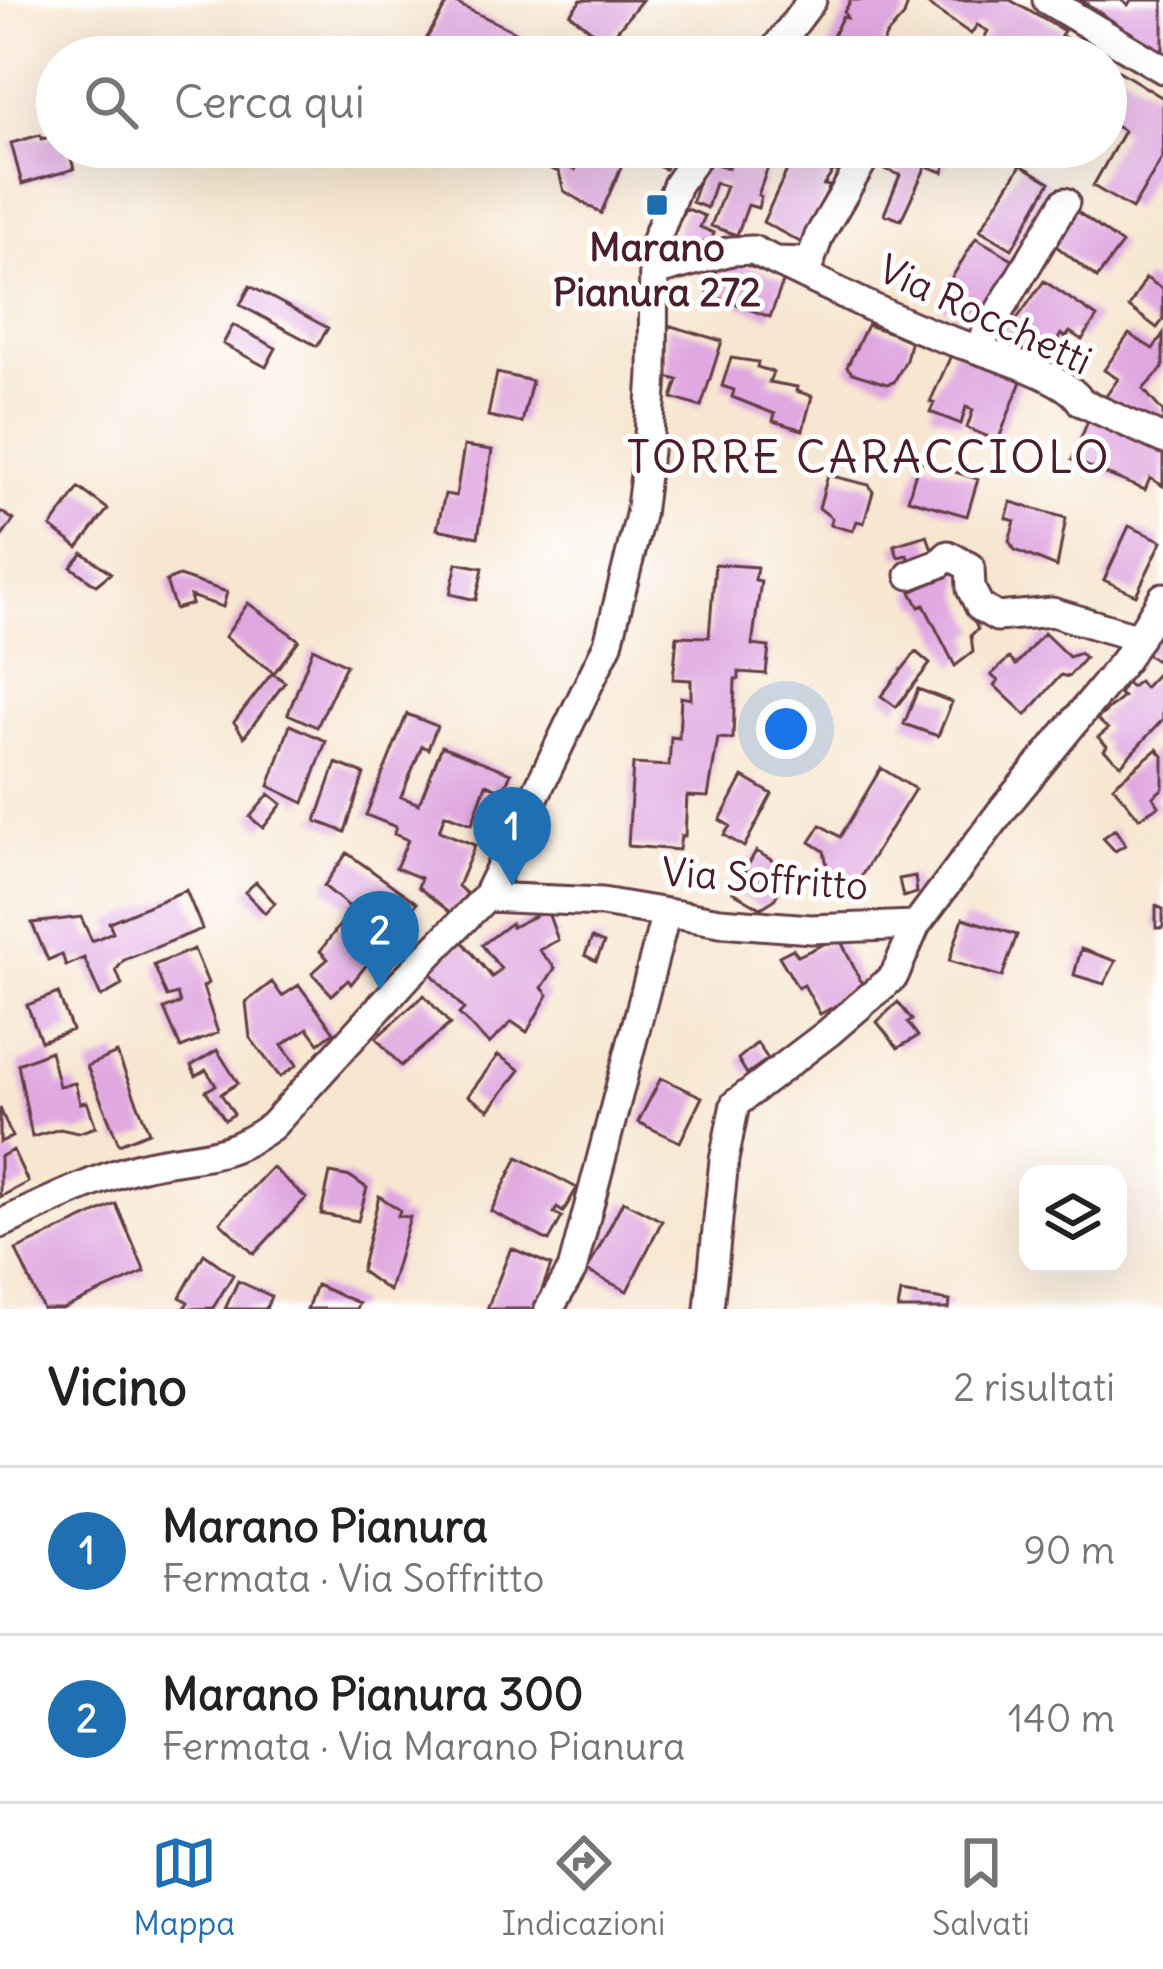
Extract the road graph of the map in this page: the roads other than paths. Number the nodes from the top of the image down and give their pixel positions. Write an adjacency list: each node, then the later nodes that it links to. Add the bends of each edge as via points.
1 (812, 0): 3 (street)
2 (1047, 0): 4 (street)
3 (785, 36)
4 (1108, 36)
5 (1127, 48): 6 (street)
6 (1163, 69)
7 (689, 168): 11 (street, via 658,226)
8 (859, 168): 10 (street, via 810,262)
9 (1065, 202): 12 (street)
10 (776, 261): 11 (street, Via Rocchetti, via 730,251); 12 (street, Via Rocchetti)
11 (654, 272): 17 (street, via 640,515 608,644)
12 (978, 347): 13 (street, Via Rocchetti)
13 (1163, 440)
14 (910, 575): 16 (street, via 949,555 970,567 980,608 997,617 1052,612)
15 (1163, 597): 16 (street, Via Soffritto)
16 (1139, 638): 19 (street, Via Soffritto)
17 (486, 897): 18 (street, Via Soffritto); 20 (street, via 250,1142 94,1181)
18 (666, 913): 19 (street, Via Soffritto, via 811,929); 21 (street, via 578,1250)
19 (916, 925): 22 (street, via 894,976 735,1104)
20 (0, 1224)
21 (549, 1309)
22 (709, 1309)

